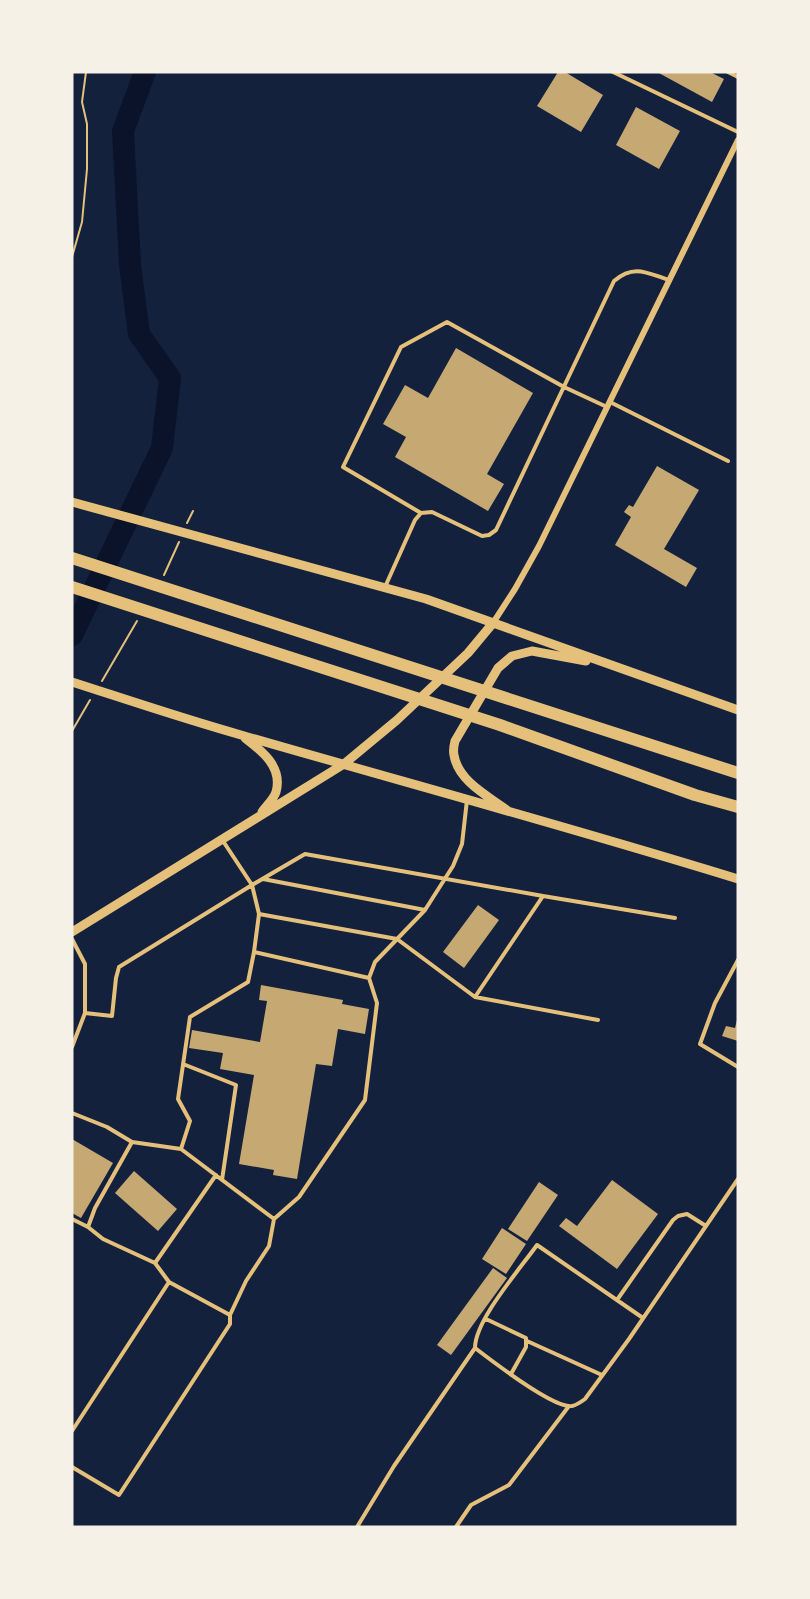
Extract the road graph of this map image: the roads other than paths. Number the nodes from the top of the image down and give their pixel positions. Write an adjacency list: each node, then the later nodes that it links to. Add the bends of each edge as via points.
1 (613, 72): 4 (lane)
2 (728, 72): 3 (lane)
3 (738, 77)
4 (738, 132)
5 (738, 140): 6 (street)
6 (669, 280): 7 (lane, via 638,270 614,281); 8 (street)
7 (564, 387): 8 (lane); 11 (lane, via 496,530 482,536 432,512); 11 (lane, via 447,322 401,347 342,467)
8 (608, 404): 9 (lane); 15 (street, via 539,546)
9 (728, 461)
10 (72, 502): 14 (main road)
11 (421, 513): 14 (lane)
12 (76, 560): 21 (highway)
13 (72, 587): 22 (highway, via 501,725)
14 (385, 588): 15 (main road)
15 (493, 623): 16 (main road); 20 (main road, via 468,653)
16 (612, 665): 18 (main road); 25 (main road, via 532,651 512,656 498,668 454,741 453,755 472,784)
17 (72, 682): 19 (main road)
18 (738, 710)
19 (241, 735): 20 (main road); 27 (main road, via 273,764 277,779 275,794)
20 (344, 764): 23 (main road); 27 (main road)
21 (738, 773)
22 (695, 795): 24 (highway); 26 (highway)
23 (467, 800): 25 (main road); 30 (lane, via 462,844)
24 (738, 807)
25 (512, 813): 31 (main road)
26 (738, 815)
27 (257, 818): 28 (main road)
28 (222, 840): 32 (lane); 37 (main road)
29 (262, 879): 30 (lane, via 305,854); 32 (lane); 34 (lane)
30 (445, 879): 33 (lane); 34 (lane)
31 (738, 879)
32 (252, 885): 35 (lane); 44 (lane, via 119,966 112,1016)
33 (543, 896): 36 (lane); 43 (lane)
34 (425, 910): 39 (lane)
35 (259, 914): 39 (lane); 40 (lane)
36 (675, 918)
37 (72, 932)
38 (72, 939): 44 (lane, via 85,964)
39 (397, 939): 42 (lane, via 375,962); 43 (lane)
40 (254, 952): 42 (lane); 47 (lane, via 248,982 190,1017)
41 (738, 960): 48 (lane, via 700,1044)
42 (369, 978): 55 (lane, via 377,1003 365,1100 299,1197)
43 (475, 997): 45 (lane)
44 (85, 1013): 46 (lane)
45 (598, 1020)
46 (72, 1047)
47 (183, 1064): 51 (lane, via 178,1099 190,1121); 54 (lane, via 236,1085)
48 (738, 1067)
49 (72, 1113): 50 (lane)
50 (132, 1142): 51 (lane); 58 (lane)
51 (181, 1149): 52 (lane)
52 (216, 1175): 54 (lane); 59 (lane)
53 (738, 1179): 57 (lane)
54 (222, 1180): 55 (lane)
55 (274, 1219): 62 (lane, via 269,1246)
56 (72, 1220): 58 (lane)
57 (706, 1226): 61 (lane, via 687,1214 673,1220); 63 (lane)
58 (88, 1227): 59 (lane, via 103,1239)
59 (155, 1263): 60 (lane)
60 (169, 1281): 62 (lane); 70 (lane)
61 (617, 1300): 63 (lane); 64 (lane, via 537,1245)
62 (230, 1315): 71 (lane, via 230,1324 120,1495)
63 (643, 1318): 68 (lane)
64 (486, 1319): 65 (lane); 66 (lane)
65 (527, 1341): 67 (lane); 68 (lane)
66 (475, 1348): 67 (lane); 72 (lane)
67 (511, 1374): 69 (lane, via 559,1404)
68 (602, 1375): 69 (lane, via 585,1399)
69 (569, 1406): 73 (lane, via 509,1485 471,1505)
70 (72, 1431)
71 (72, 1467)
72 (357, 1527)
73 (456, 1527)

